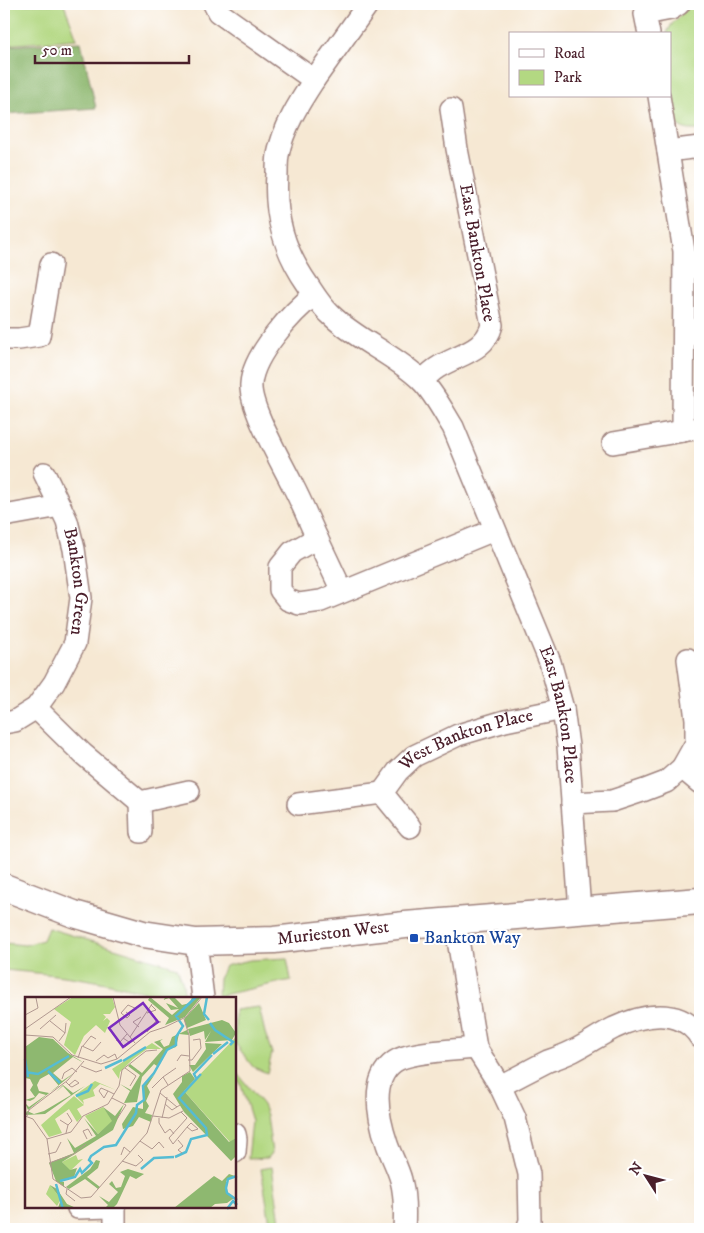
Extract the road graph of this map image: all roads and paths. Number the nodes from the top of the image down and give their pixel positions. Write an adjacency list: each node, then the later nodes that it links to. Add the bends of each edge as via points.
1 (214, 4): 5 (street, via 218,12)
2 (368, 4): 5 (street, East Bankton Place)
3 (679, 4): 4 (street)
4 (645, 17)
5 (314, 80): 11 (street, East Bankton Place, via 286,130 278,156 276,186 284,243)
6 (659, 98): 9 (street)
7 (451, 109): 13 (street, East Bankton Place, via 449,150 492,325 483,344 436,368)
8 (700, 147): 9 (street)
9 (668, 151): 14 (street, via 684,251)
10 (51, 264): 12 (street, via 40,336)
11 (314, 295): 13 (street, East Bankton Place, via 341,324 390,355); 20 (street, via 299,307 271,340 254,370 251,385 253,401)
12 (4, 339)
13 (422, 381): 19 (street, East Bankton Place, via 452,427)
14 (692, 430): 15 (street)
15 (614, 443)
16 (44, 473): 17 (street, Bankton Green)
17 (60, 506): 18 (street, Bankton Green); 23 (street, Bankton Green, via 74,549 81,598 75,643 54,683)
18 (4, 516)
19 (494, 530): 21 (street); 24 (street, East Bankton Place, via 550,662)
20 (317, 538): 21 (street); 21 (street, via 292,552 280,566 280,590 288,600 299,604 321,601)
21 (342, 592)
22 (688, 659): 26 (street, via 696,743)
23 (36, 708): 25 (street, Bankton Green, via 15,722); 30 (street, via 83,754)
24 (563, 709): 29 (street, West Bankton Place, via 458,735 414,756); 31 (street, East Bankton Place)
25 (4, 723)
26 (682, 768): 27 (street); 31 (street, via 666,782 612,801)
27 (700, 782)
28 (189, 791): 30 (street)
29 (382, 792): 32 (street); 33 (street, West Bankton Place)
30 (140, 802): 34 (street)
31 (572, 803): 37 (street, East Bankton Place)
32 (298, 804)
33 (410, 827)
34 (141, 832)
35 (4, 887): 39 (street, Murieston West, via 74,914 143,934)
36 (700, 901): 37 (street, Murieston West)
37 (580, 911): 38 (street, Murieston West)
38 (454, 922): 39 (street, Murieston West, via 274,940); 42 (street)
39 (196, 942): 40 (street)
40 (203, 997)
41 (700, 1037): 43 (street, via 692,1025 677,1017 642,1018 614,1028)
42 (476, 1048): 43 (street); 46 (street, via 414,1055 395,1061 381,1081 378,1110 386,1144 401,1180)
43 (500, 1086): 47 (street, via 515,1118 529,1174 530,1221)
44 (115, 1208): 45 (street)
45 (115, 1229)
46 (404, 1229)
47 (527, 1229)

